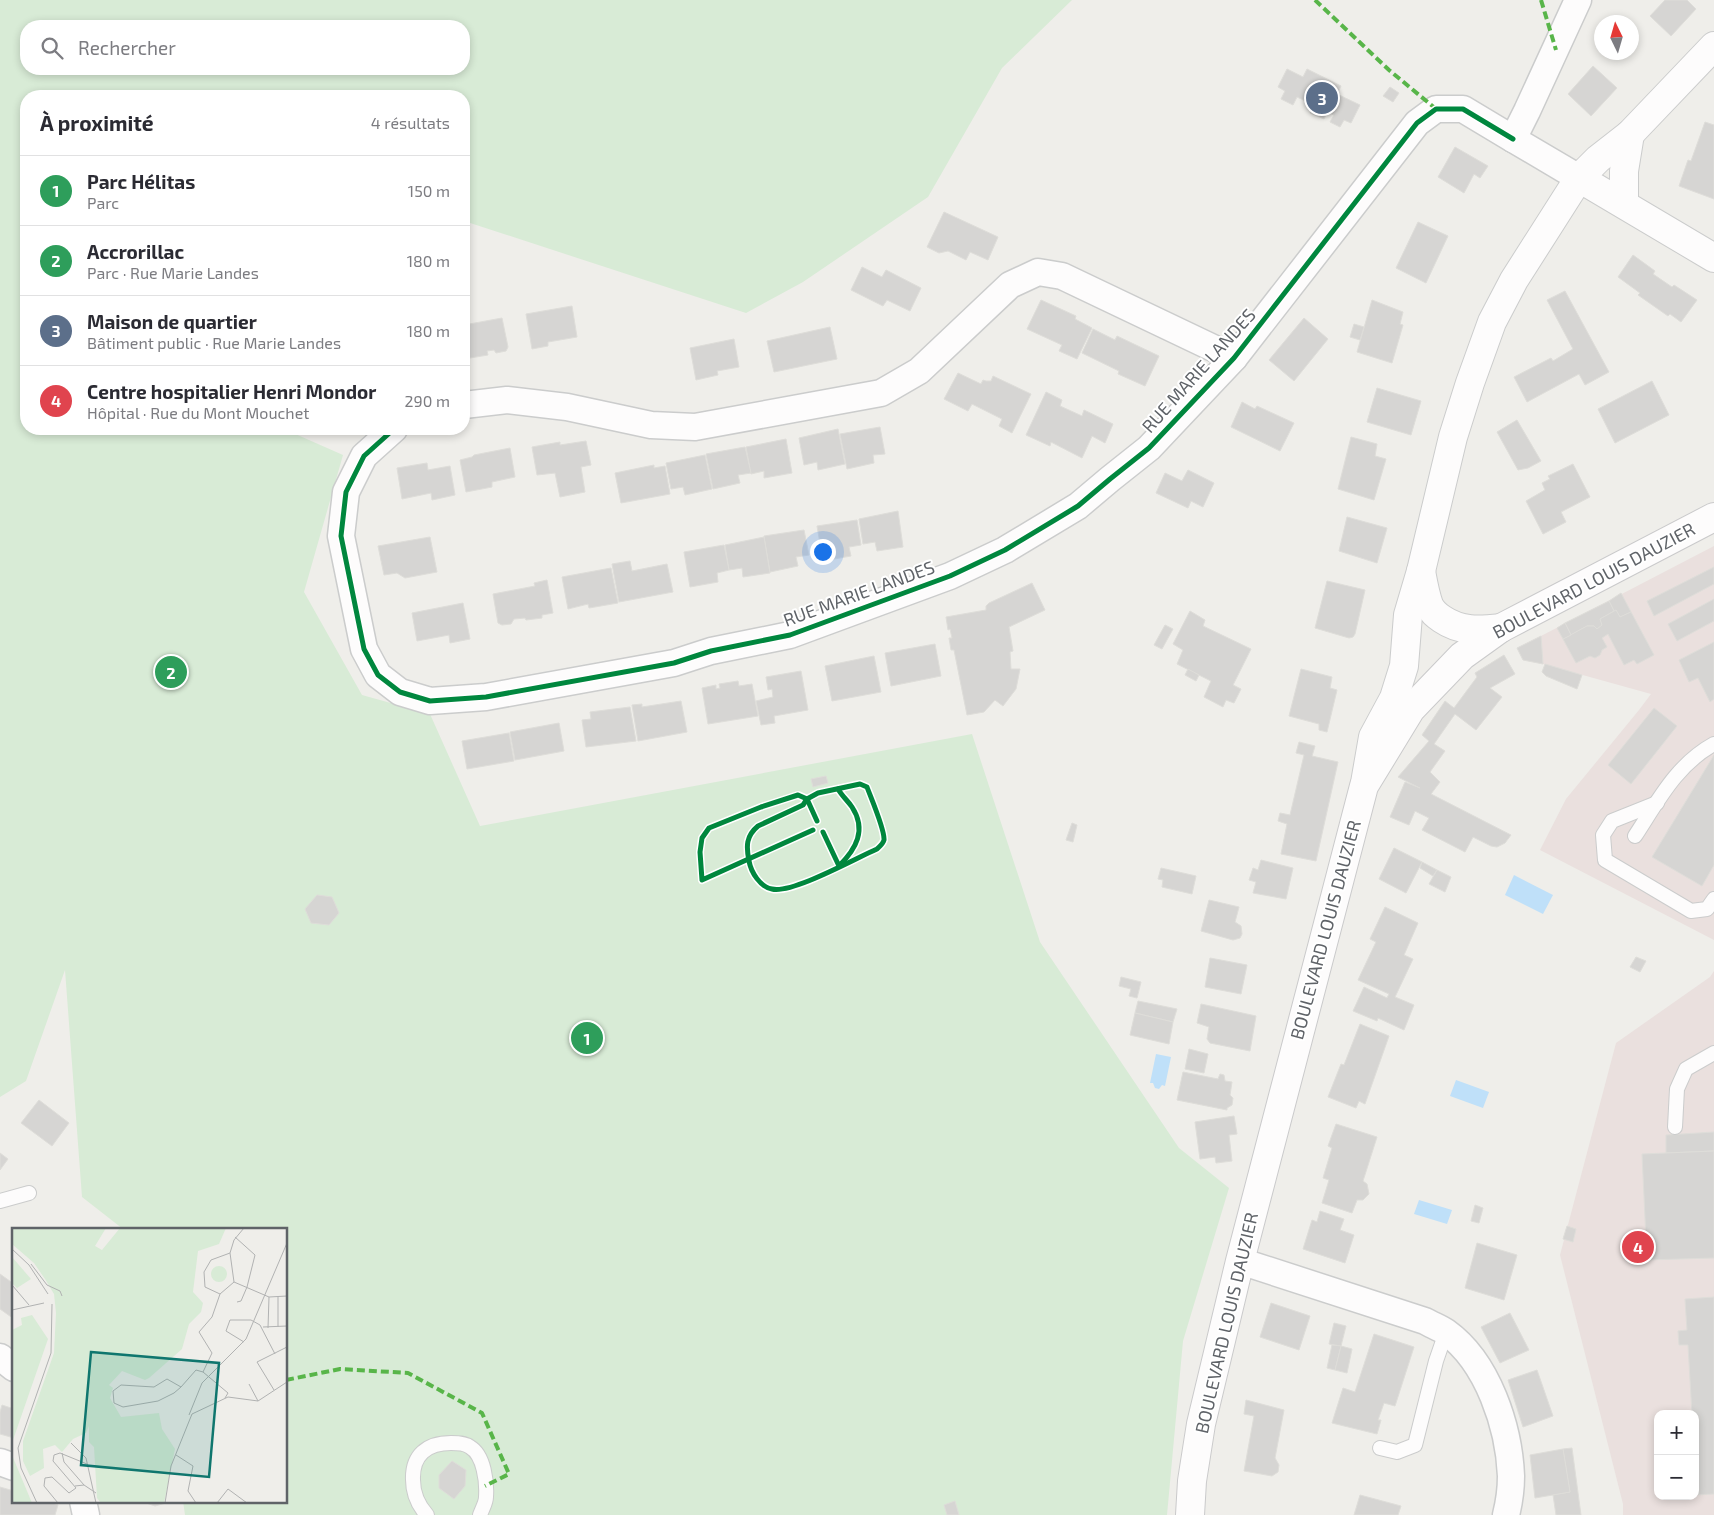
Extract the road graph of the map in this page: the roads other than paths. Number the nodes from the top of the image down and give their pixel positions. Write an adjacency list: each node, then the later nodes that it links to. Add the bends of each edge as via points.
1 (1578, 0): 4 (street)
2 (1714, 46): 3 (street)
3 (1630, 134): 5 (street, via 1598,158); 6 (street)
4 (1513, 139): 5 (street); 9 (street, RUE MARIE LANDES, via 1462,109 1436,110 1417,123)
5 (1579, 178): 6 (street); 7 (street)
6 (1617, 200): 7 (street, via 1577,206); 8 (street)
7 (1550, 222): 13 (street, via 1492,322 1453,437)
8 (1714, 258)
9 (1234, 358): 10 (street, RUE MARIE LANDES, via 1062,276 1038,272 1010,286 919,371 881,393 695,427 651,425 567,407 507,400); 11 (street, RUE MARIE LANDES, via 1149,448 1078,506 1005,550 950,576 790,635 711,651 674,663 486,697 430,701 400,692 378,675 364,649 341,536 346,492 364,456)
10 (470, 405)
11 (387, 435)
12 (1714, 517): 14 (street, BOULEVARD LOUIS DAUZIER)
13 (1421, 571): 14 (street, via 1434,614 1465,630); 16 (street, via 1408,615 1404,666 1394,698 1373,737)
14 (1501, 628): 16 (street, BOULEVARD LOUIS DAUZIER, via 1462,656 1411,709)
15 (1714, 744): 17 (lane, via 1675,775)
16 (1364, 786): 24 (street, BOULEVARD LOUIS DAUZIER)
17 (1657, 803): 18 (lane); 19 (lane, via 1612,821 1603,836 1605,860 1691,911 1707,909)
18 (1635, 836)
19 (1714, 899)
20 (1714, 1053): 21 (lane, via 1686,1069 1677,1089)
21 (1675, 1127)
22 (29, 1194): 23 (lane)
23 (0, 1201)
24 (1240, 1261): 25 (street, via 1425,1321); 33 (street, BOULEVARD LOUIS DAUZIER, via 1201,1424)
25 (1446, 1332): 28 (lane, via 1415,1445 1397,1452); 34 (street, via 1476,1363 1500,1416 1511,1477)
26 (0, 1358): 27 (street)
27 (12, 1367)
28 (1380, 1448)
29 (83, 1502): 30 (street)
30 (86, 1515)
31 (427, 1515): 32 (lane, via 413,1490 416,1459 428,1448 458,1443 471,1447 482,1461 486,1498)
32 (480, 1515)
33 (1190, 1515)
34 (1506, 1515)

